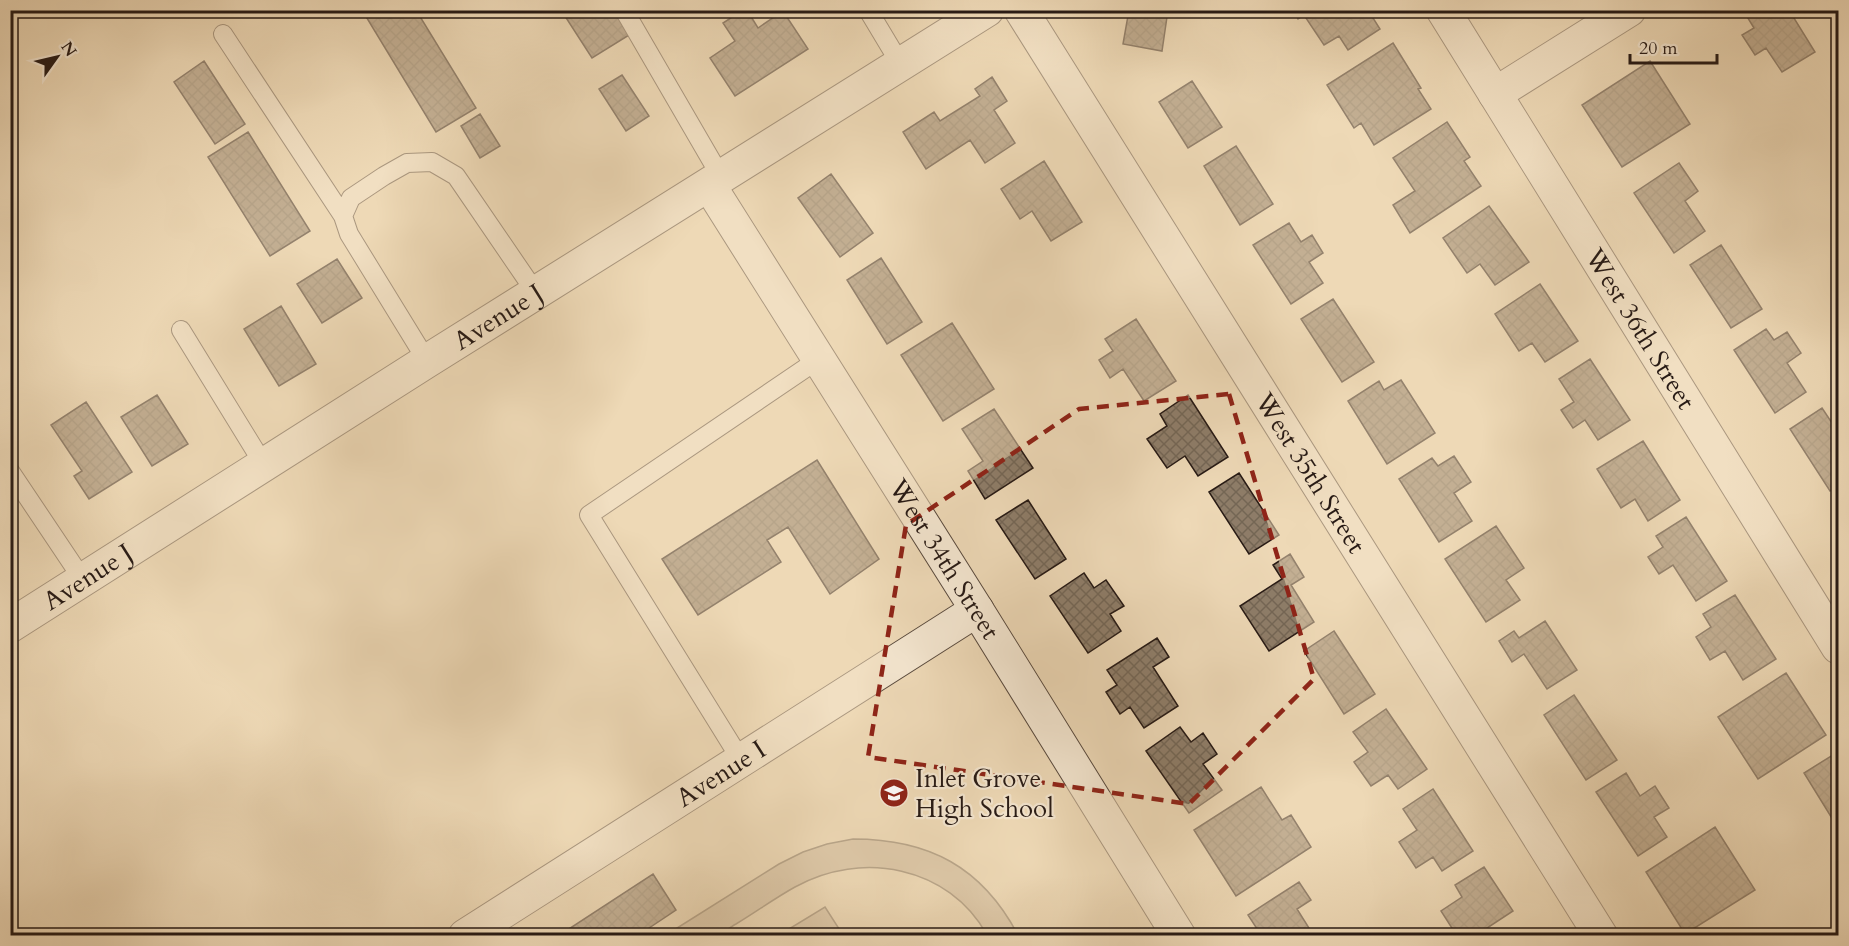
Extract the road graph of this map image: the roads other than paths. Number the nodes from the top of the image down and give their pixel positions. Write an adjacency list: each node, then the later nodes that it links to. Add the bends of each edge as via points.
1 (624, 10): 10 (lane)
2 (868, 10): 8 (lane)
3 (987, 10): 8 (street, Avenue J)
4 (1021, 10): 25 (street, West 35th Street)
5 (1443, 10): 9 (street, West 36th Street)
6 (1629, 10): 9 (street)
7 (223, 34): 11 (lane)
8 (901, 65): 10 (street, Avenue J)
9 (1495, 94): 21 (street, West 36th Street)
10 (715, 181): 12 (street, Avenue J); 14 (street, West 34th Street)
11 (343, 216): 12 (lane, via 351,198 384,176 407,163 432,162 456,176); 15 (lane, via 349,234)
12 (536, 293): 15 (street, Avenue J)
13 (181, 330): 16 (lane)
14 (819, 359): 19 (street, West 34th Street); 22 (lane, via 589,515)
15 (427, 361): 16 (street, Avenue J)
16 (264, 465): 18 (street, Avenue J)
17 (10, 471): 18 (lane)
18 (83, 580): 20 (street, Avenue J)
19 (977, 610): 22 (street, Avenue I); 24 (street, West 34th Street)
20 (10, 626)
21 (1839, 646)
22 (741, 760): 23 (street, Avenue I)
23 (465, 936)
24 (1179, 936)
25 (1601, 936)

